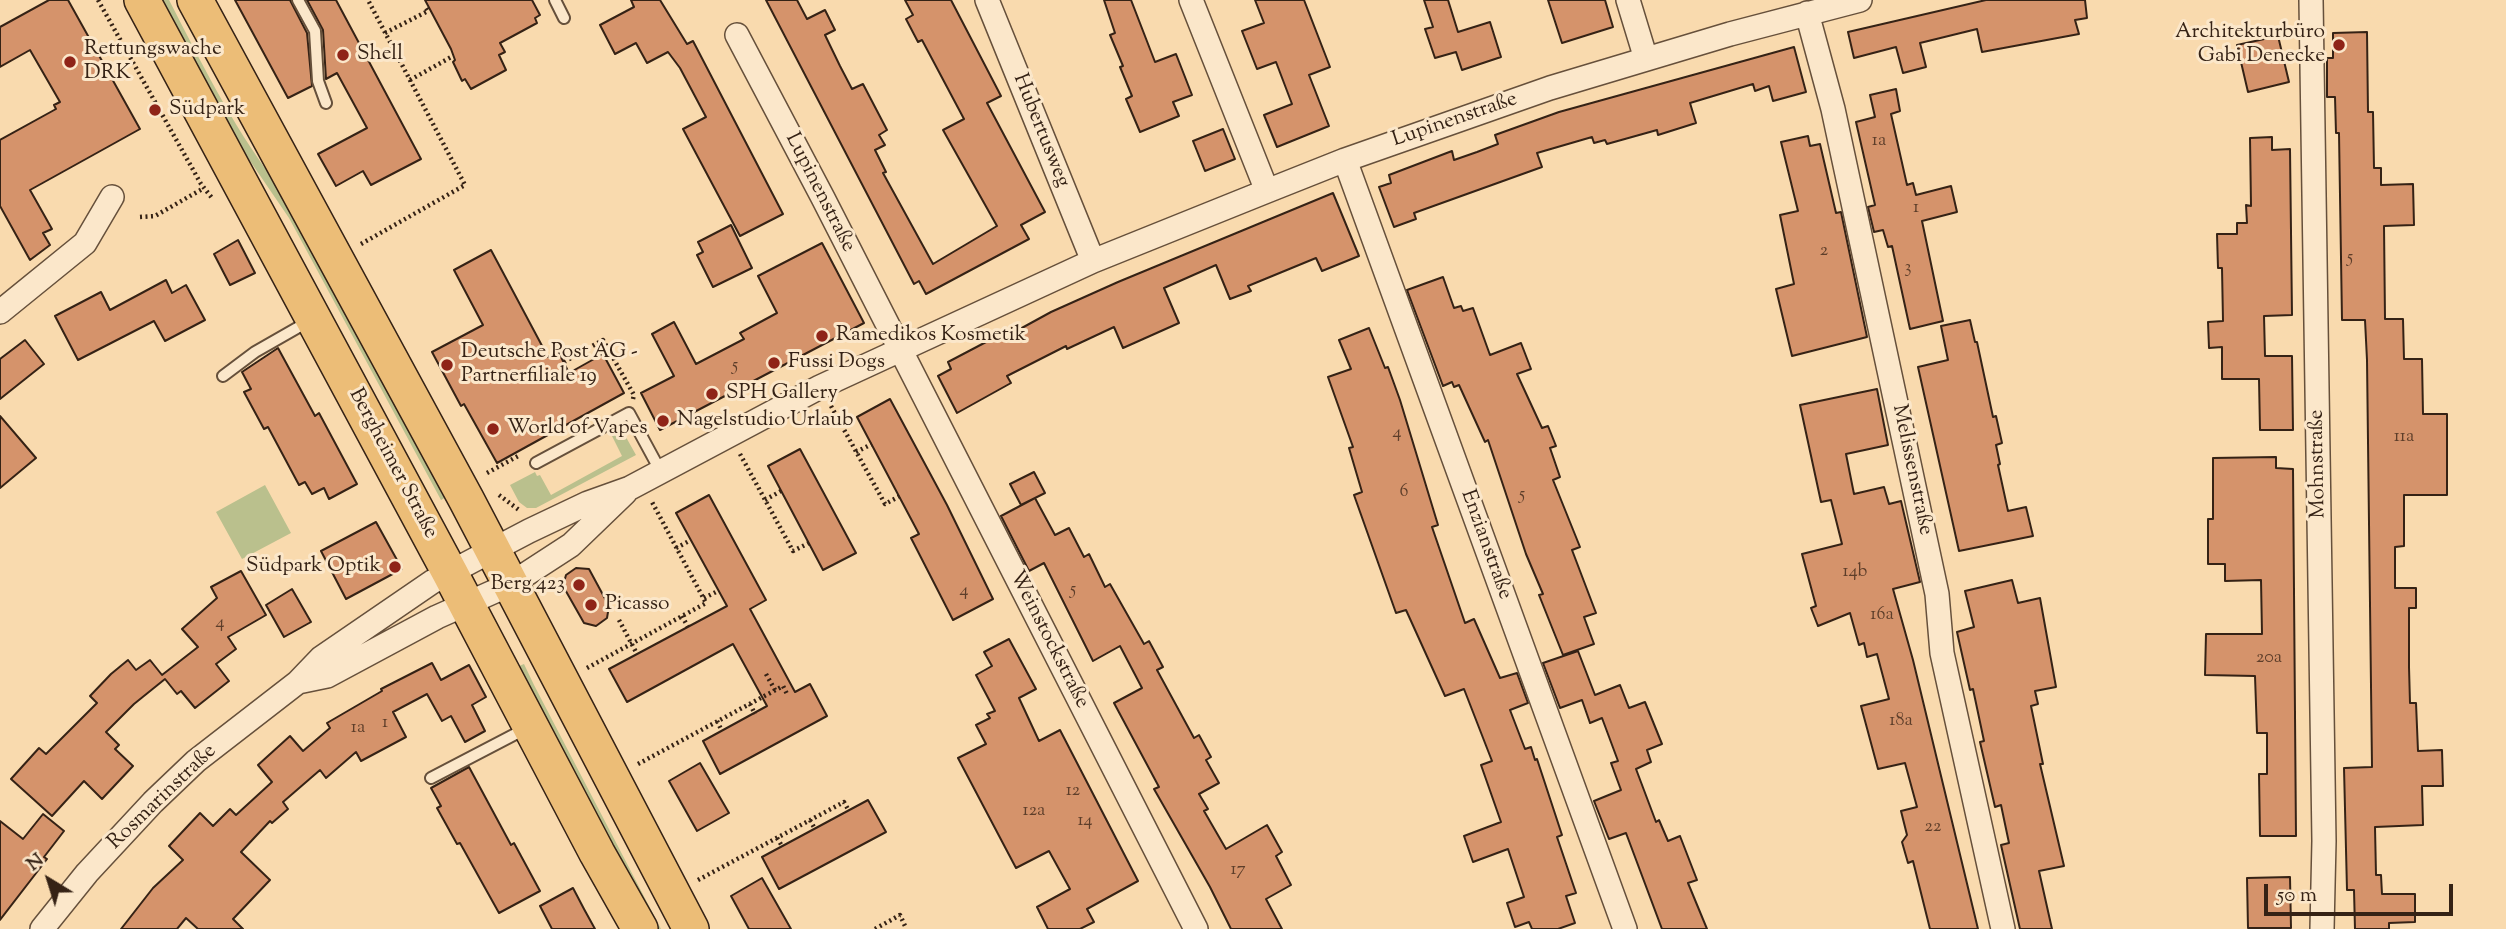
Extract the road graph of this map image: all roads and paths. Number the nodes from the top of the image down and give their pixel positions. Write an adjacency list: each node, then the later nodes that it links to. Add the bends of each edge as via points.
1 (98, 0): 13 (path)
2 (142, 0): 30 (main road, Bergheimer Straße)
3 (195, 0): 49 (main road)
4 (298, 0): 21 (lane, via 315,30 318,81)
5 (368, 0): 16 (path)
6 (555, 0): 15 (lane)
7 (987, 0): 28 (street, Hubertusweg)
8 (1191, 0): 24 (street)
9 (1628, 0): 19 (street)
10 (1860, 0): 14 (street, Lupinenstraße)
11 (2311, 0): 86 (street, Mohnstraße)
12 (425, 6): 16 (path, via 428,11)
13 (103, 9)
14 (1807, 13): 19 (street, Lupinenstraße); 85 (street, Melissenstraße, via 1833,109 1937,594 1942,653)
15 (564, 18)
16 (385, 33): 20 (path)
17 (737, 35): 31 (street, Lupinenstraße)
18 (453, 56): 20 (path)
19 (1646, 59): 22 (street, Lupinenstraße)
20 (410, 79): 27 (path, via 465,185)
21 (326, 103)
22 (1345, 160): 24 (street, Lupinenstraße); 84 (street, Enzianstraße)
23 (204, 188): 26 (path, via 155,216)
24 (1267, 191): 28 (street, Lupinenstraße)
25 (112, 197): 29 (street, via 85,243)
26 (140, 217)
27 (355, 247)
28 (1093, 261): 31 (street, Lupinenstraße)
29 (0, 312)
30 (313, 319): 33 (lane); 50 (main road, Bergheimer Straße)
31 (901, 351): 34 (street, Lupinenstraße); 83 (street, Weinstockstraße)
32 (564, 362): 35 (path, via 603,340 634,395)
33 (223, 376)
34 (820, 387): 36 (street, Lupinenstraße); 38 (path)
35 (629, 413): 41 (lane); 42 (lane)
36 (729, 435): 42 (street, Lupinenstraße); 45 (path)
37 (872, 444): 38 (path)
38 (856, 453): 44 (path, via 885,503)
39 (512, 455): 40 (path)
40 (515, 461)
41 (537, 463)
42 (644, 481): 48 (path); 49 (street, Lupinenstraße); 51 (street, Lupinenstraße, via 571,545)
43 (781, 491): 45 (path)
44 (900, 496)
45 (765, 500): 47 (path, via 793,551)
46 (691, 540): 48 (path)
47 (809, 543)
48 (676, 548): 53 (path)
49 (493, 550): 50 (street, Lupinenstraße); 51 (main road)
50 (450, 573): 54 (main road, Bergheimer Straße); 62 (street, Rosmarinstraße, via 321,658)
51 (511, 584): 54 (street, Rosmarinstraße); 81 (main road)
52 (718, 591): 53 (path)
53 (704, 598): 55 (path, via 706,603)
54 (467, 604): 62 (street, Rosmarinstraße, via 327,676); 68 (main road, Bergheimer Straße)
55 (682, 616): 57 (path); 58 (path)
56 (619, 620): 58 (path)
57 (688, 627)
58 (632, 643): 59 (path); 60 (path)
59 (638, 654)
60 (586, 668)
61 (766, 674): 63 (path)
62 (298, 682): 79 (street, Rosmarinstraße, via 196,761 153,802)
63 (775, 690): 64 (path, via 783,686); 65 (path)
64 (789, 695)
65 (750, 704): 66 (path); 67 (path)
66 (755, 714)
67 (717, 722): 69 (path); 70 (path)
68 (530, 726): 71 (lane); 80 (main road, Bergheimer Straße)
69 (722, 731)
70 (638, 764)
71 (431, 778)
72 (849, 811): 73 (path, via 844,802)
73 (810, 820): 74 (path); 75 (path)
74 (814, 829)
75 (777, 838): 76 (path); 77 (path)
76 (782, 846)
77 (698, 880)
78 (905, 926): 82 (path, via 900,915)
79 (42, 929)
80 (640, 929)
81 (691, 929)
82 (875, 929)
83 (1196, 929)
84 (1625, 929)
85 (2003, 929)
86 (2322, 929)

